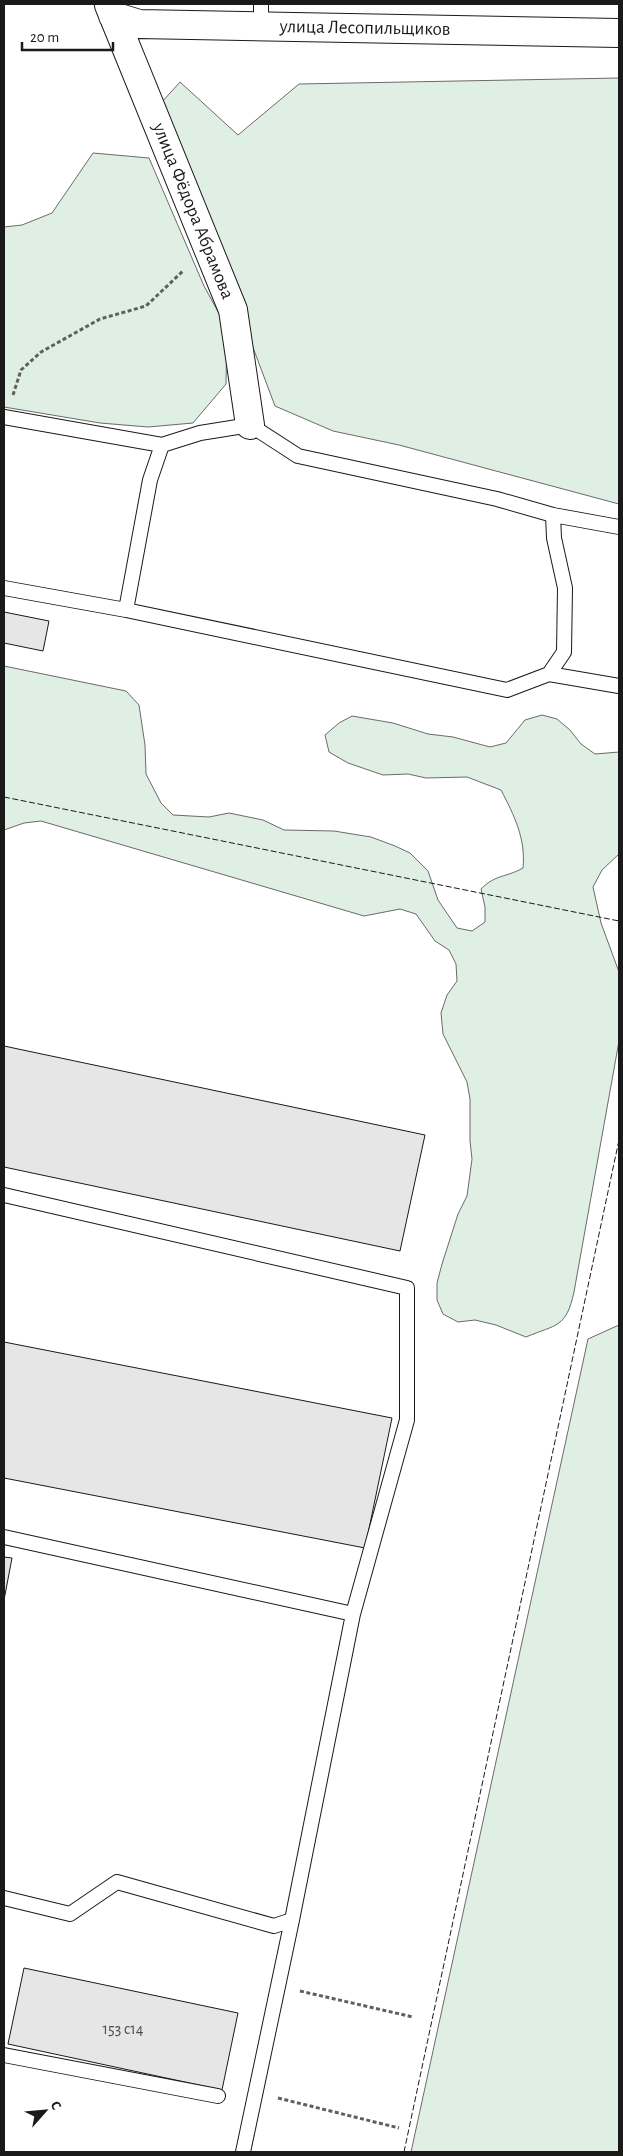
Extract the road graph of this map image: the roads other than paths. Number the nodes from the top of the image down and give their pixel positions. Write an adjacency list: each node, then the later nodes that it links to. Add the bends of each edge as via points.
1 (110, 10): 2 (street, улица Лесопильщиков, via 138,24); 5 (street, улица Фёдора Абрамова, via 233,310)
2 (261, 15): 3 (street, улица Лесопильщиков)
3 (619, 33)
4 (5, 417): 6 (lane)
5 (250, 425): 6 (lane, via 200,433); 7 (lane, via 298,456)
6 (162, 445): 10 (lane, via 150,480)
7 (553, 514): 8 (lane); 11 (lane, via 554,538 565,588 564,652)
8 (619, 526)
9 (4, 588): 10 (lane)
10 (126, 610): 11 (lane, via 507,690)
11 (549, 674): 12 (lane)
12 (619, 686)
13 (4, 1195): 15 (lane, via 407,1288 407,1420)
14 (4, 1537): 15 (lane)
15 (353, 1614): 17 (lane)
16 (4, 1898): 17 (lane, via 70,1914 117,1882 274,1926)
17 (292, 1920): 20 (lane)
18 (4, 2055): 19 (lane)
19 (218, 2096)
20 (243, 2152)

